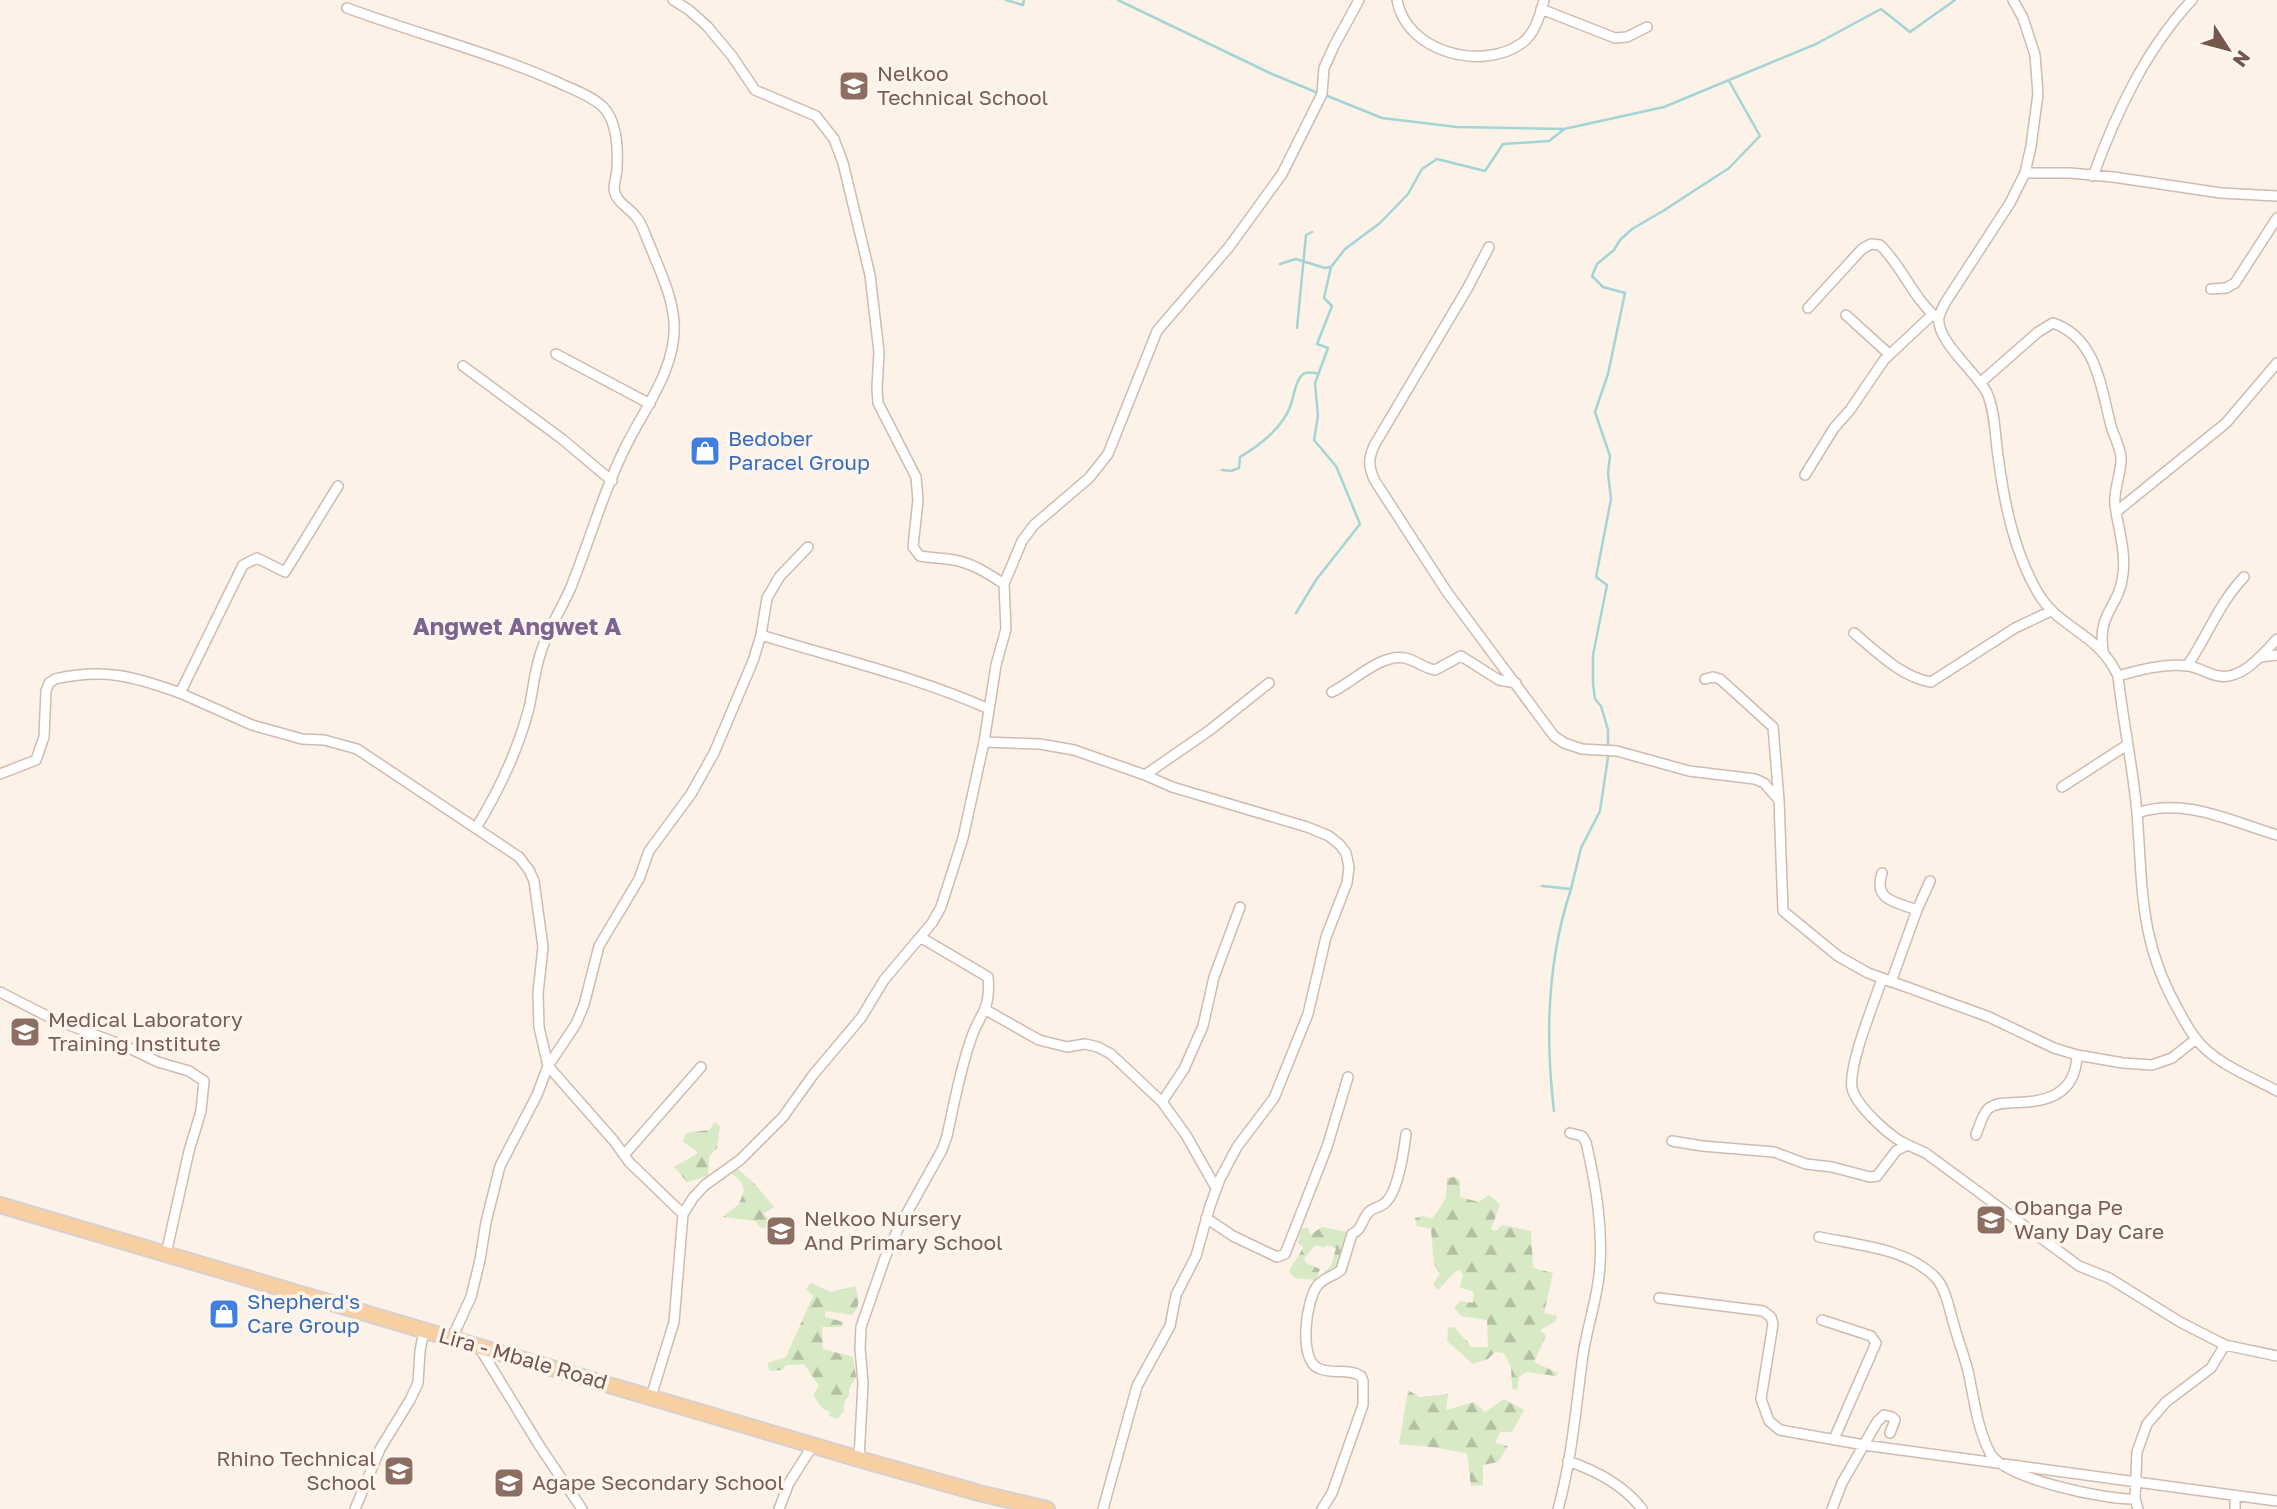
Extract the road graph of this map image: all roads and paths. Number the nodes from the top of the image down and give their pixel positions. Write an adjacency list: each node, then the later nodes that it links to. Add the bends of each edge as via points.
1 (673, 0): 30 (street, via 707,26 755,90 816,116 834,139 870,275 878,331 878,403 916,477 913,547 920,556 968,564)
2 (1359, 0): 30 (street, via 1324,68 1322,94 1282,174 1157,331 1108,454 1089,478 1034,525)
3 (1396, 0): 6 (street, via 1405,22 1419,37 1471,57 1522,43)
4 (2013, 0): 9 (street, via 2031,38 2038,74)
5 (2192, 0): 10 (street, via 2173,21 2139,76 2111,127)
6 (1543, 4): 8 (street, via 1615,38)
7 (347, 8): 23 (street, via 509,61 602,105 612,121 617,150 614,188 619,202 643,230 661,271 674,324 662,381)
8 (1647, 27)
9 (2025, 173): 10 (street); 17 (street)
10 (2093, 176): 11 (street, via 2221,194)
11 (2277, 196)
12 (2277, 218): 14 (street, via 2235,283)
13 (1489, 247): 42 (street, via 1375,444 1369,467 1447,592)
14 (2211, 289)
15 (1808, 308): 17 (street, via 1871,244 1891,255)
16 (1846, 315): 19 (street)
17 (1936, 316): 19 (street); 22 (street, via 1948,343)
18 (556, 354): 23 (street)
19 (1889, 354): 24 (street)
20 (2277, 363): 27 (street, via 2226,423)
21 (463, 366): 25 (street)
22 (1980, 383): 27 (street, via 2048,324 2060,325 2074,336 2091,355 2099,374 2121,455); 31 (street, via 1990,401 2003,490 2019,550)
23 (650, 404): 25 (street)
24 (1805, 475)
25 (611, 481): 53 (street, via 540,653 527,715 511,759)
26 (338, 486): 44 (street, via 285,572 257,558 243,565)
27 (2116, 512): 35 (street, via 2123,577 2102,624)
28 (807, 547): 33 (street, via 767,598)
29 (2244, 577): 38 (street)
30 (1004, 584): 45 (street, via 1006,629)
31 (2051, 611): 32 (street, via 2015,628 1931,682 1913,677); 35 (street)
32 (1854, 633)
33 (761, 635): 45 (street); 65 (street, via 714,753 649,851 639,879 599,946 576,1024)
34 (2277, 639): 37 (street)
35 (2102, 650): 39 (street)
36 (2277, 655): 37 (street)
37 (2260, 657): 38 (street, via 2231,676)
38 (2187, 666): 39 (street, via 2146,668)
39 (2118, 676): 47 (street)
40 (1705, 680): 51 (street, via 1720,679 1773,727)
41 (1269, 683): 49 (street)
42 (1516, 683): 43 (street, via 1499,680 1461,656 1437,670 1394,657); 51 (street, via 1564,743 1617,751 1689,771 1755,779)
43 (1332, 692)
44 (180, 693): 48 (street, via 110,673 55,679 46,691 44,737 36,760); 53 (street, via 252,725 357,749)
45 (989, 709): 46 (street)
46 (984, 742): 49 (street, via 1053,746); 59 (street, via 963,838 941,907)
47 (2127, 745): 50 (street); 52 (street)
48 (0, 774)
49 (1145, 775): 76 (street, via 1324,834 1343,848 1349,867 1298,1042 1274,1098 1237,1147)
50 (2062, 787)
51 (1779, 800): 60 (street, via 1783,911 1838,956)
52 (2137, 813): 54 (street, via 2153,807 2187,807); 63 (street, via 2148,933 2173,1000)
53 (476, 828): 65 (street, via 519,857 534,881 543,947 539,1027)
54 (2277, 835)
55 (1882, 873): 58 (street, via 1878,884 1882,895)
56 (1930, 881): 58 (street)
57 (1240, 907): 69 (street, via 1214,978 1203,1026 1184,1069)
58 (1917, 910): 60 (street)
59 (920, 937): 62 (street, via 988,977); 78 (street, via 783,1116 740,1160 705,1185)
60 (1886, 981): 64 (street, via 1989,1017); 74 (street, via 1860,1046 1852,1086 1872,1117)
61 (0, 992): 81 (street, via 158,1062 189,1070 204,1081 201,1111)
62 (986, 1010): 69 (street, via 1039,1040 1067,1047 1098,1047); 94 (street, via 971,1037 942,1150 886,1255 861,1327)
63 (2196, 1039): 64 (street, via 2172,1058 2152,1065); 68 (street, via 2218,1059)
64 (2077, 1055): 72 (street, via 2075,1074 2067,1087 2030,1102 1991,1107)
65 (548, 1066): 75 (street); 85 (street, via 500,1166 471,1297)
66 (701, 1068): 75 (street)
67 (1348, 1077): 79 (street, via 1327,1147 1285,1254 1277,1257)
68 (2277, 1091)
69 (1162, 1102): 76 (street)
70 (1570, 1133): 95 (street, via 1584,1138 1589,1154 1600,1263)
71 (1406, 1134): 106 (street, via 1388,1200 1369,1211 1352,1234 1341,1270 1318,1285 1307,1311 1308,1354 1313,1365 1354,1372 1363,1381 1363,1405)
72 (1976, 1135)
73 (1672, 1140): 74 (street, via 1774,1152 1806,1164 1870,1177 1877,1176 1896,1150)
74 (1907, 1145): 86 (street, via 1927,1154 2079,1266)
75 (624, 1155): 78 (street)
76 (1216, 1188): 79 (street)
77 (0, 1205): 81 (main road, Lira - Mbale Road)
78 (683, 1214): 89 (street, via 674,1322)
79 (1206, 1218): 105 (street, via 1196,1256 1176,1295 1170,1326 1137,1386)
80 (1819, 1237): 96 (street, via 1893,1254 1926,1269 1939,1281 1983,1434 1990,1454)
81 (166, 1254): 84 (main road, Lira - Mbale Road)
82 (1659, 1298): 91 (street, via 1766,1313 1773,1324 1761,1394 1767,1417 1780,1430)
83 (1822, 1320): 91 (street, via 1871,1336 1876,1343)
84 (425, 1330): 85 (main road, Lira - Mbale Road); 101 (street, via 418,1383 380,1450)
85 (452, 1338): 87 (main road, Lira - Mbale Road)
86 (2225, 1345): 88 (street); 97 (street, via 2211,1368 2166,1402 2147,1424 2137,1452)
87 (478, 1346): 89 (main road, Lira - Mbale Road); 102 (street)
88 (2277, 1356)
89 (651, 1397): 92 (main road, Lira - Mbale Road)
90 (1890, 1433): 93 (street, via 1895,1420 1884,1415)
91 (1834, 1439): 93 (street)
92 (813, 1445): 94 (main road, Lira - Mbale Road); 103 (street)
93 (1864, 1445): 96 (street); 109 (street)
94 (859, 1459): 104 (main road, Lira - Mbale Road)
95 (1568, 1461): 107 (street); 108 (street, via 1616,1484)
96 (2000, 1463): 97 (street); 99 (street, via 2051,1484)
97 (2136, 1481): 98 (street); 99 (street)
98 (2235, 1496): 100 (street); 111 (street)
99 (2135, 1499): 110 (street)
100 (2277, 1501)
101 (355, 1509)
102 (582, 1509)
103 (779, 1509)
104 (1047, 1509)
105 (1103, 1509)
106 (1322, 1509)
107 (1558, 1509)
108 (1642, 1509)
109 (1832, 1509)
110 (2138, 1509)
111 (2235, 1509)

